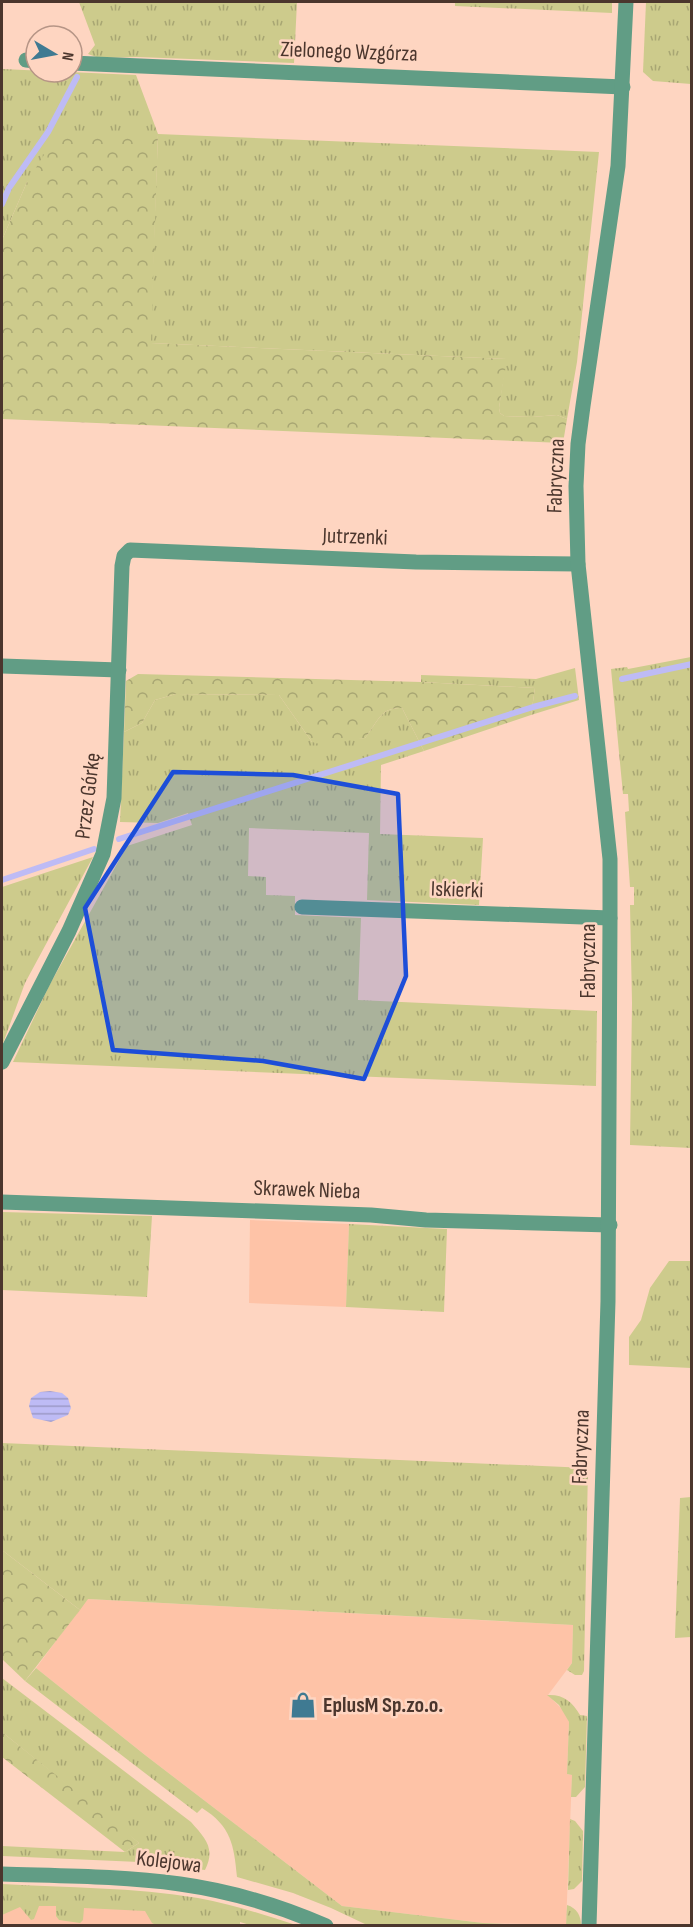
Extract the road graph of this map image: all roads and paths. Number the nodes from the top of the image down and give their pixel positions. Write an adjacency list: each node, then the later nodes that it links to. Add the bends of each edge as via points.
1 (626, 2): 3 (street, Fabryczna)
2 (84, 64): 3 (street, Zielonego Wzgórza)
3 (623, 87): 5 (street, Fabryczna, via 618,166 578,444)
4 (130, 550): 5 (street, Jutrzenki, via 416,562); 7 (street, Przez Górkę, via 122,566)
5 (578, 564): 9 (street, Fabryczna, via 610,859)
6 (2, 666): 7 (street)
7 (119, 670): 10 (street, Przez Górkę, via 114,798 104,854)
8 (302, 907): 9 (street, Iskierki)
9 (610, 918): 12 (street, Fabryczna)
10 (2, 1062)
11 (2, 1202): 12 (street, Skrawek Nieba)
12 (610, 1225): 15 (street, Fabryczna)
13 (2, 1874): 14 (street, Kolejowa, via 181,1884 268,1904)
14 (326, 1926)
15 (589, 1926)

